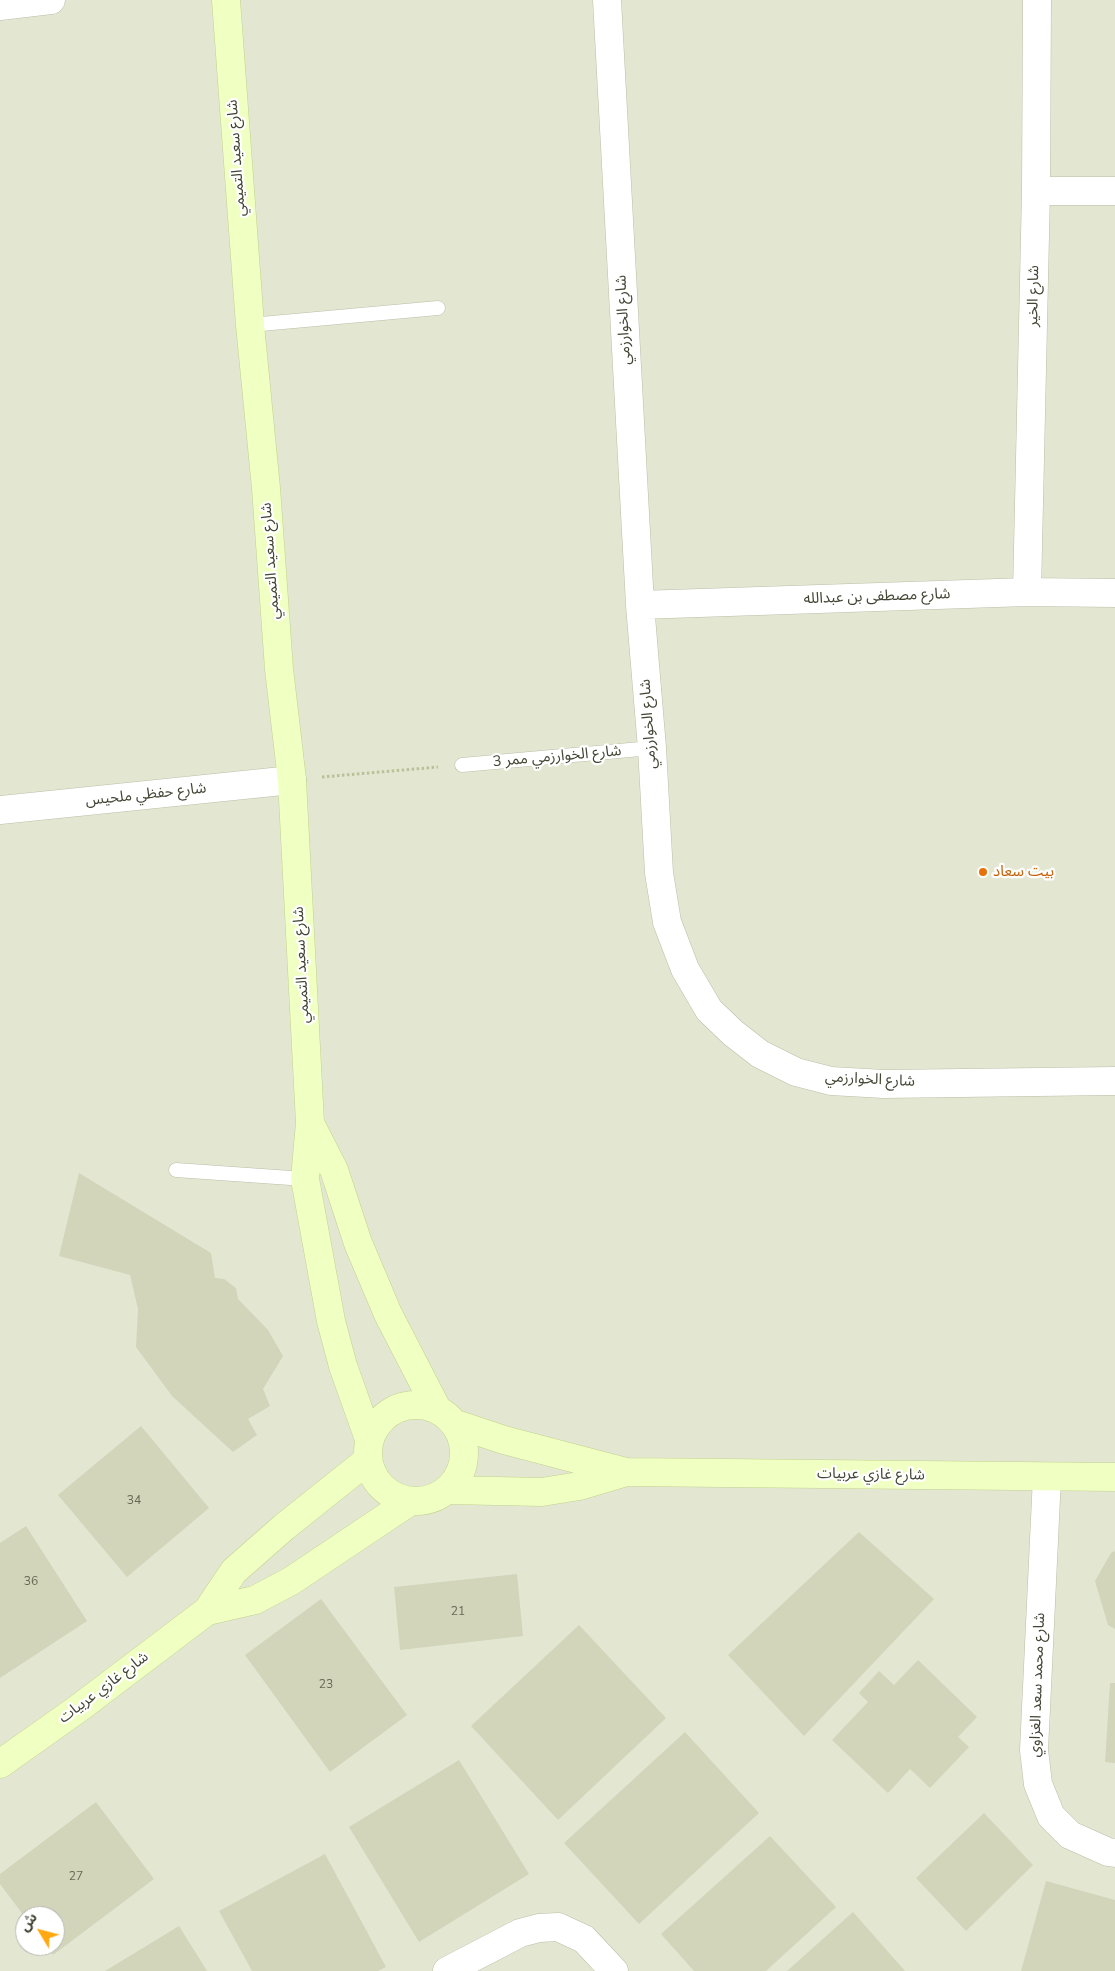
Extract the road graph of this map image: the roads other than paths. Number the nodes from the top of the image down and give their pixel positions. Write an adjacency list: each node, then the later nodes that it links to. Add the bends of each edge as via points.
1 (51, 0): 5 (street)
2 (226, 0): 9 (street, شارع سعيد التميمي)
3 (607, 0): 12 (street, شارع الخوارزمي)
4 (1037, 0): 7 (street, شارع الخير)
5 (0, 6)
6 (1115, 191): 7 (street)
7 (1036, 192): 10 (street, شارع الخير)
8 (438, 308): 9 (lane)
9 (250, 325): 15 (street, شارع سعيد التميمي, via 279,669)
10 (1027, 592): 11 (street, شارع مصطفى بن عبدالله); 12 (street, شارع مصطفى بن عبدالله)
11 (1115, 592)
12 (640, 605): 13 (street, شارع الخوارزمي)
13 (652, 748): 14 (lane, شارع الخوارزمي ممر 3); 17 (street, شارع الخوارزمي, via 659,873 666,922 684,969 709,1010 760,1054 796,1072 831,1081 884,1084)
14 (462, 765)
15 (292, 780): 16 (street, شارع حفظي ملحيس); 18 (street, شارع سعيد التميمي)
16 (0, 810)
17 (1115, 1081)
18 (310, 1123): 20 (street, شارع سعيد التميمي); 21 (street, شارع سعيد التميمي, via 334,1170 358,1243 388,1314)
19 (176, 1170): 20 (lane)
20 (305, 1179): 22 (street, شارع سعيد التميمي, via 331,1321)
21 (447, 1417): 22 (street, via 422,1405 405,1406 389,1412 377,1424); 23 (street, شارع غازي عربيات, via 504,1440); 26 (street, via 464,1441 460,1476)
22 (368, 1450): 27 (street, via 374,1480 389,1494); 28 (street, شارع غازي عربيات, via 234,1570)
23 (626, 1472): 24 (street, شارع غازي عربيات); 26 (street, شارع غازي عربيات, via 579,1486 542,1492)
24 (1047, 1476): 25 (street, شارع غازي عربيات); 30 (street, شارع محمد سعد الغزاوي, via 1034,1750 1038,1784 1052,1816 1070,1835)
25 (1115, 1477)
26 (449, 1490): 27 (street, via 430,1501)
27 (409, 1502): 28 (street, شارع غازي عربيات, via 255,1600)
28 (207, 1611): 29 (street, شارع غازي عربيات)
29 (0, 1764)
30 (1115, 1853)
31 (447, 1971): 32 (street, via 520,1933 558,1927 584,1939)
32 (614, 1971)

